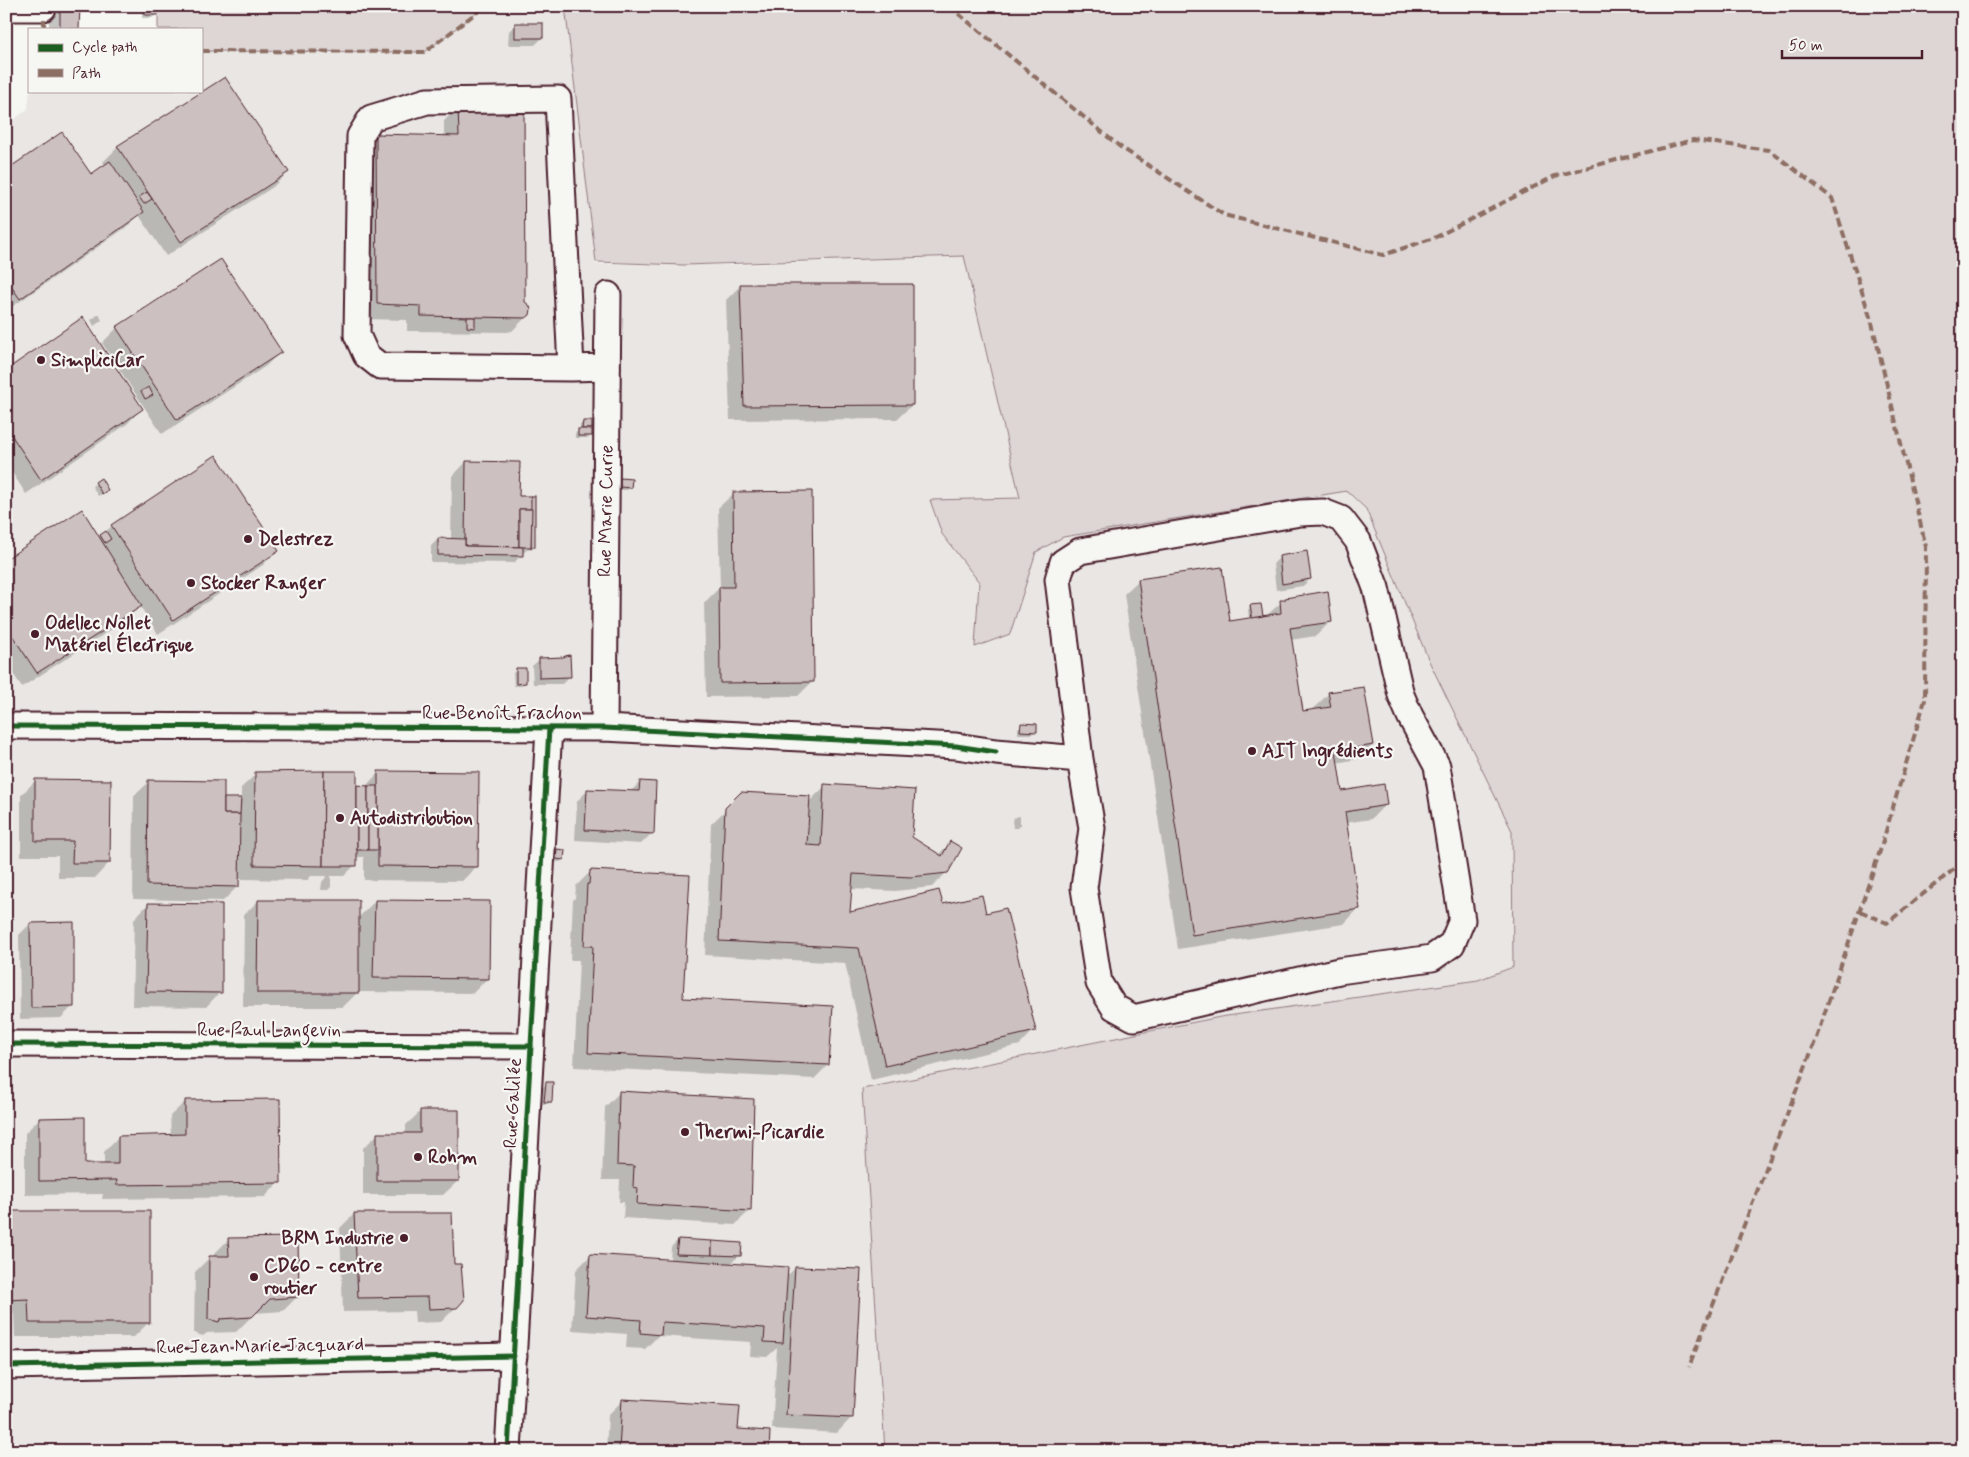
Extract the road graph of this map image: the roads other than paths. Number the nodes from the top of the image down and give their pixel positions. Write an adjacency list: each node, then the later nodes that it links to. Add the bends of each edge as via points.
1 (6, 8): 2 (street)
2 (43, 11)
3 (608, 295): 4 (street, Rue Marie Curie)
4 (607, 367): 5 (street); 8 (street, Rue Marie Curie)
5 (571, 368): 5 (street, via 380,366 366,355 358,336 360,136 371,118 427,101 558,99)
6 (6, 726): 7 (street, Rue Benoît Frachon)
7 (549, 728): 8 (street, Rue Benoît Frachon); 11 (street, Rue Galilée)
8 (604, 728): 9 (street, Rue Benoît Frachon, via 956,746)
9 (1080, 759): 9 (street, via 1058,579 1063,562 1080,551 1300,513 1324,512 1341,519 1358,541 1376,588 1404,702 1437,766 1462,920 1452,944 1432,958 1339,971 1134,1018 1114,1007 1099,983 1084,888 1092,828)
10 (6, 1044): 11 (street, Rue Paul Langevin)
11 (531, 1046): 12 (street, Rue Galilée)
12 (514, 1356): 13 (street, Rue Jean Marie Jacquard); 14 (street, Rue Galilée)
13 (6, 1366)
14 (508, 1451)

